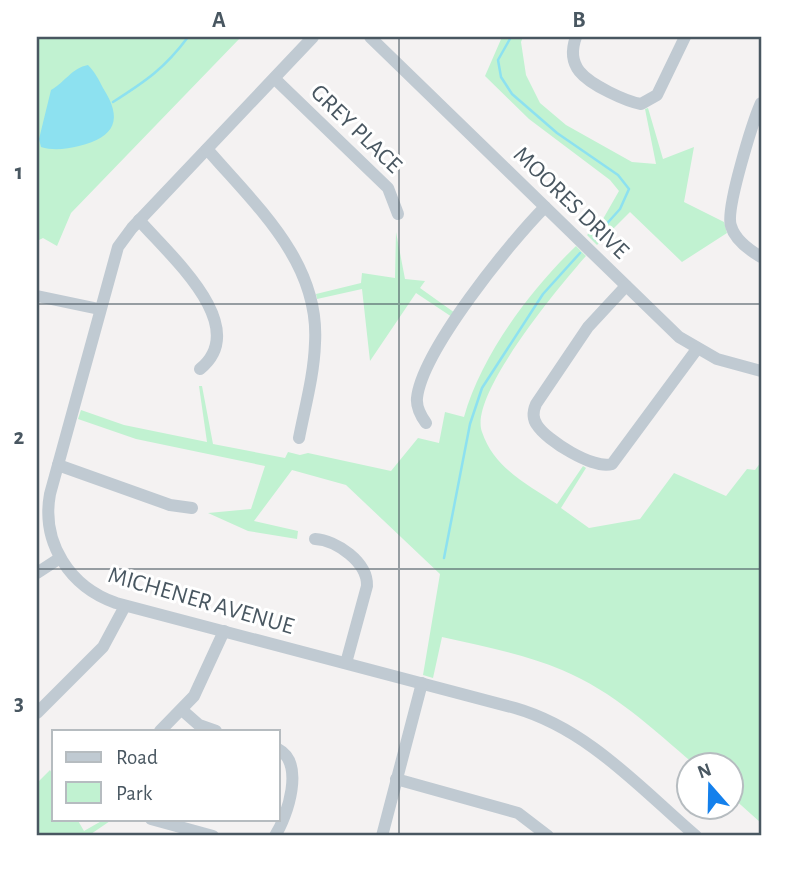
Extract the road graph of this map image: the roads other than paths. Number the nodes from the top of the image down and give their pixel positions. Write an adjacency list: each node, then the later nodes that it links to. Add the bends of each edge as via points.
1 (313, 37): 5 (street, MICHENER AVENUE)
2 (370, 37): 8 (street, MOORES DRIVE)
3 (576, 37): 4 (street, via 572,55 583,78 641,104 657,95)
4 (685, 37)
5 (275, 79): 7 (street, MICHENER AVENUE); 9 (street, GREY PLACE, via 388,188)
6 (761, 103): 11 (street, via 730,220 740,240)
7 (207, 149): 10 (street, MICHENER AVENUE); 19 (street, via 287,244 309,288 315,346)
8 (545, 206): 12 (street, MOORES DRIVE); 18 (street, via 506,248 435,354 418,398)
9 (398, 214)
10 (139, 220): 14 (street, MICHENER AVENUE, via 114,254); 16 (street, via 214,313 217,341)
11 (761, 257)
12 (626, 286): 15 (street, MOORES DRIVE); 15 (street, via 587,327 536,404 534,418 542,431 592,464 612,464)
13 (37, 296): 14 (street)
14 (99, 309): 20 (street, MICHENER AVENUE)
15 (697, 349): 17 (street, MOORES DRIVE)
16 (200, 369)
17 (761, 371)
18 (426, 423)
19 (299, 438)
20 (58, 465): 21 (street, via 170,505); 23 (street, MICHENER AVENUE, via 48,514)
21 (192, 508)
22 (315, 539): 27 (street, via 340,547 366,576)
23 (60, 558): 24 (street); 25 (street, MICHENER AVENUE, via 86,588)
24 (37, 573)
25 (125, 606): 26 (street, MICHENER AVENUE); 30 (street, via 103,647)
26 (224, 631): 27 (street, MICHENER AVENUE); 29 (street, via 197,690)
27 (346, 663): 28 (street, MICHENER AVENUE)
28 (422, 683): 34 (street); 40 (street, MICHENER AVENUE, via 560,725)
29 (181, 710): 31 (street); 32 (street)
30 (37, 713)
31 (161, 730)
32 (214, 730)
33 (280, 750): 36 (street, via 290,758 294,775)
34 (396, 779): 38 (street); 39 (street, via 518,813)
35 (155, 820): 37 (street)
36 (280, 820)
37 (213, 836)
38 (382, 836)
39 (548, 836)
40 (696, 836)

